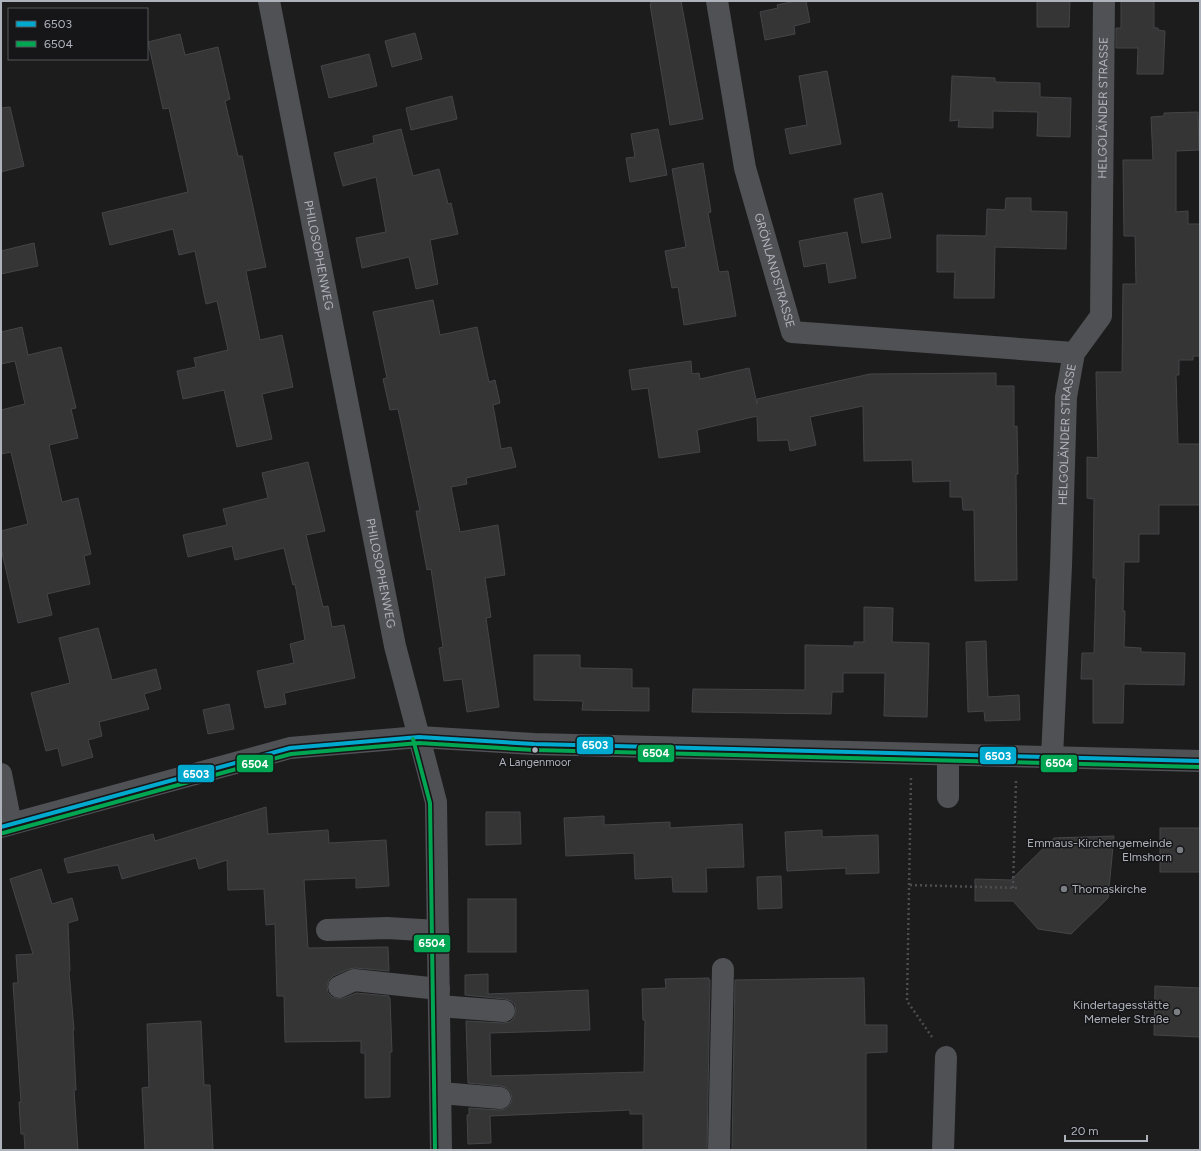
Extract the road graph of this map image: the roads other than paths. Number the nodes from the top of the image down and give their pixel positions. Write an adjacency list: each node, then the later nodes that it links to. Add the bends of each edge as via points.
1 (269, 1): 5 (street, PHILOSOPHENWEG, via 395,646)
2 (717, 1): 4 (street, GRÖNLANDSTRASSE, via 745,168 792,332)
3 (1104, 1): 4 (street, HELGOLÄNDER STRASSE, via 1101,316)
4 (1074, 353): 7 (street, HELGOLÄNDER STRASSE, via 1066,397)
5 (419, 737): 6 (street, via 534,744); 11 (street, via 290,748); 13 (street, PHILOSOPHENWEG, via 436,802)
6 (948, 755): 7 (street); 10 (street)
7 (1052, 757): 8 (street)
8 (1200, 761)
9 (1, 774): 11 (street)
10 (948, 797)
11 (6, 825)
12 (327, 930): 13 (street, via 388,928)
13 (438, 931): 16 (street, PHILOSOPHENWEG)
14 (723, 969): 22 (street)
15 (339, 987): 16 (street, via 354,980)
16 (439, 997): 17 (street); 19 (street, PHILOSOPHENWEG)
17 (504, 1011)
18 (946, 1058): 23 (street)
19 (441, 1092): 20 (street); 21 (street, PHILOSOPHENWEG)
20 (500, 1098)
21 (441, 1150)
22 (719, 1150)
23 (943, 1150)

